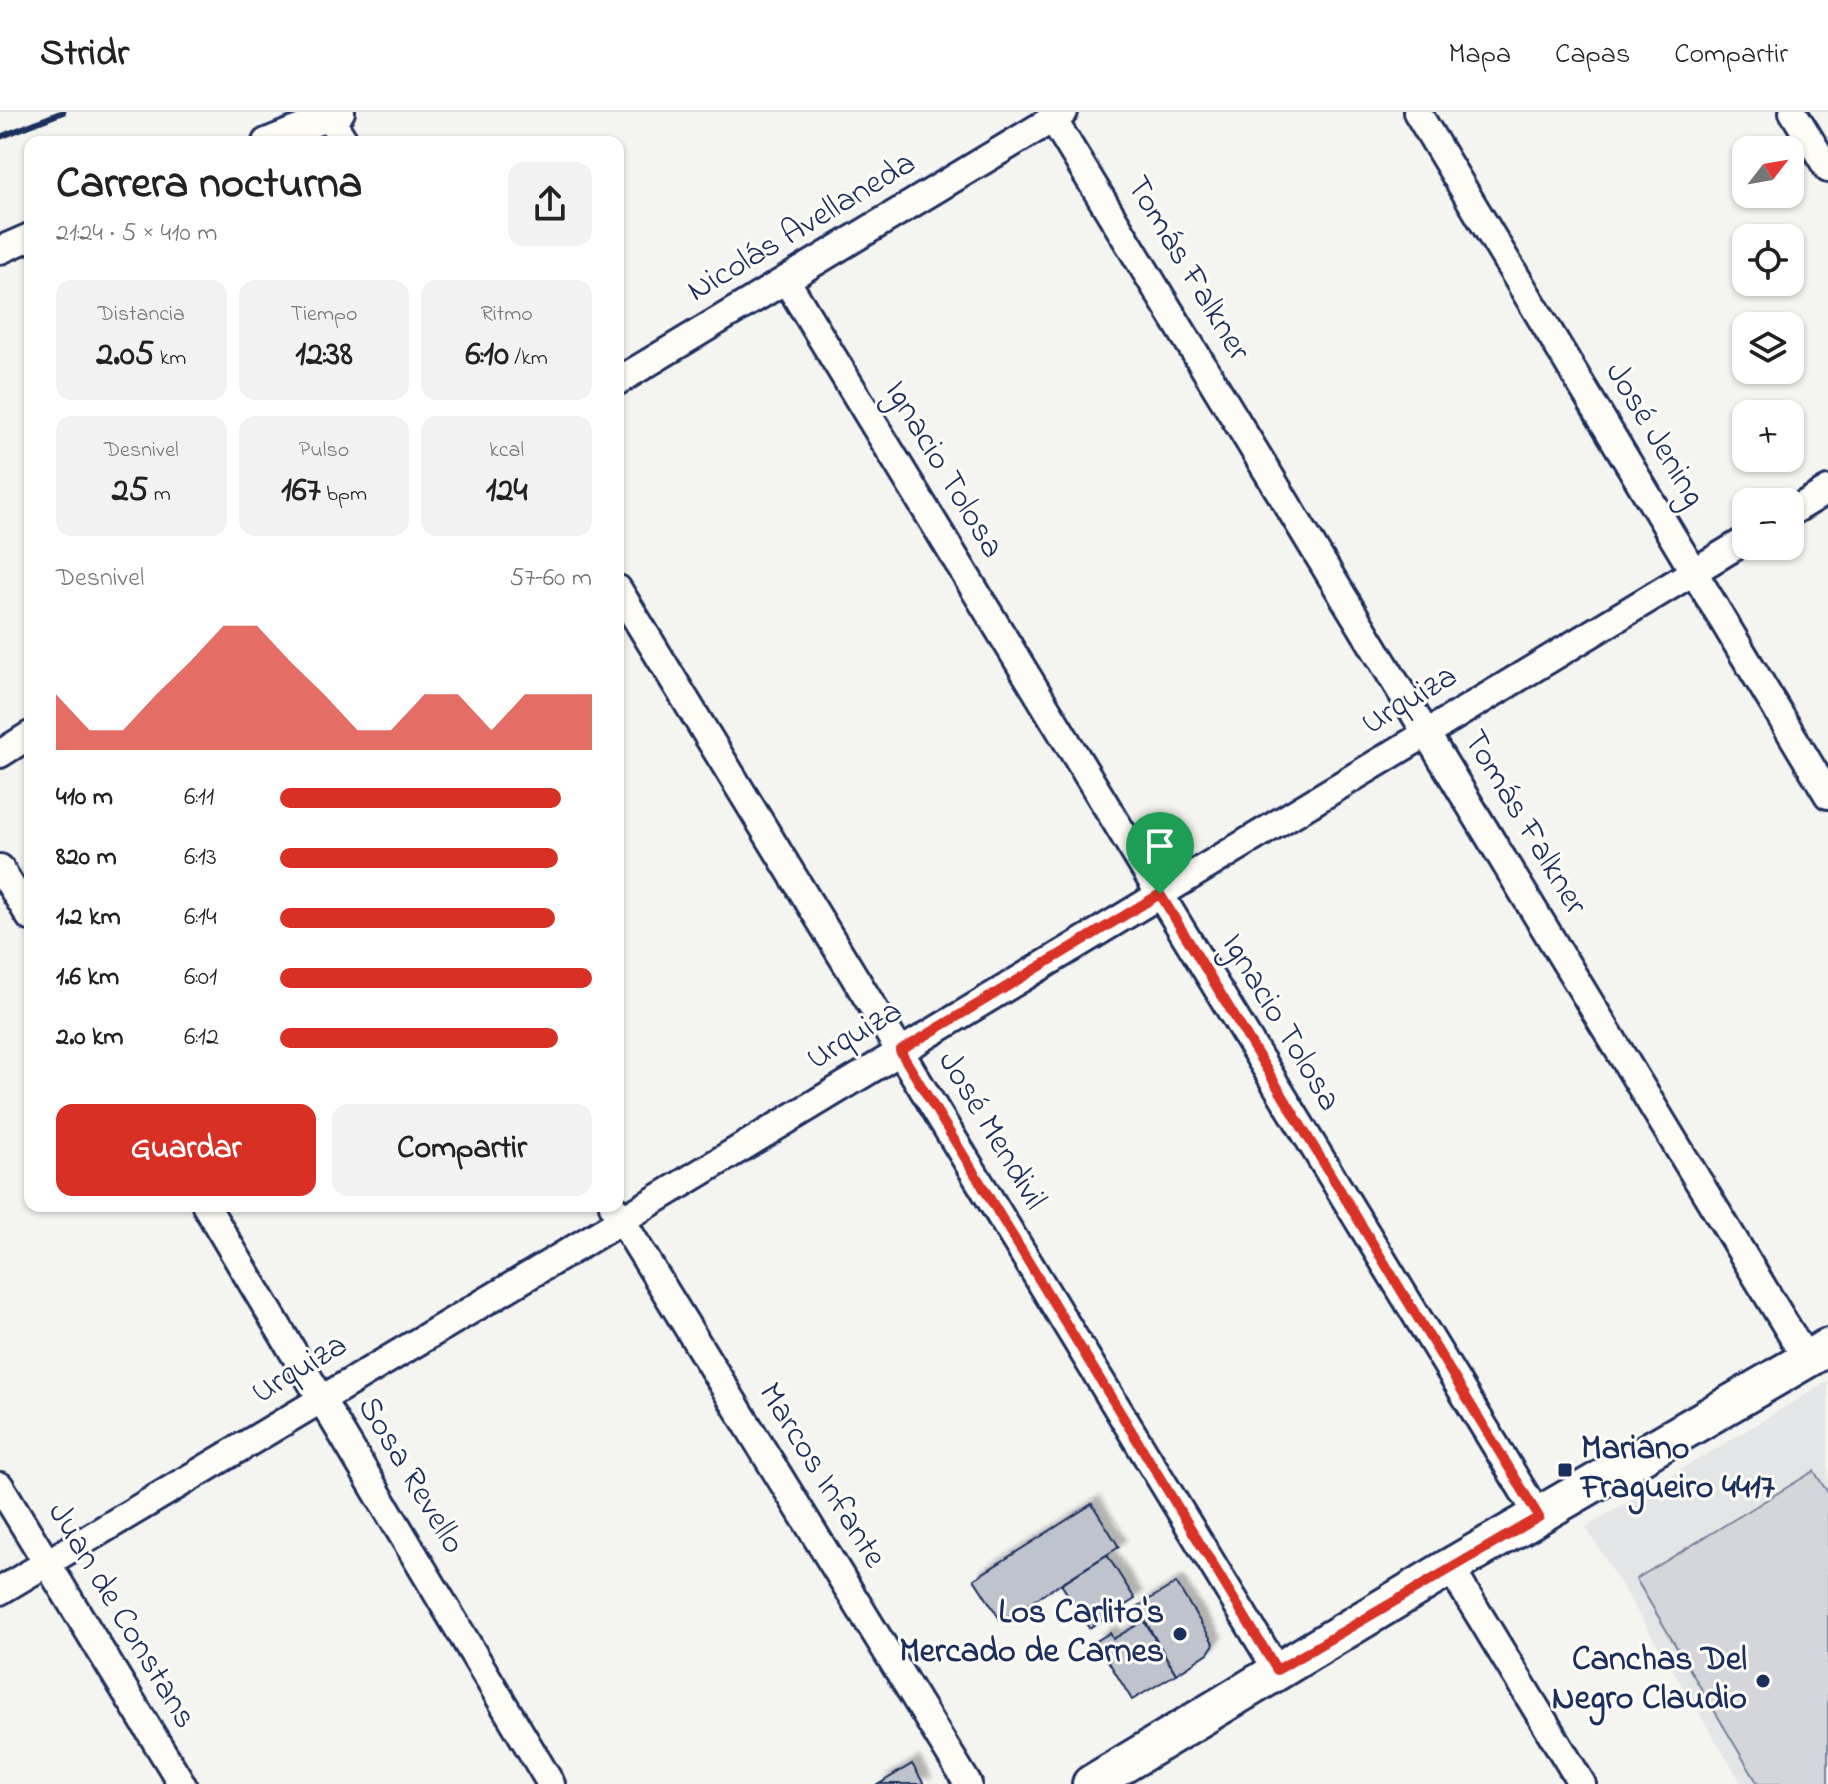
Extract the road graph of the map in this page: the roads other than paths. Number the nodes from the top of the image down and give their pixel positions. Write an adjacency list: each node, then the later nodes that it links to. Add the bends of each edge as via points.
1 (1417, 112): 15 (street, José Jening)
2 (1793, 112): 7 (street)
3 (335, 114): 5 (street); 6 (street)
4 (1059, 115): 10 (street, Nicolás Avellaneda); 17 (street, Tomás Falkner)
5 (281, 136)
6 (343, 136)
7 (1828, 169)
8 (24, 240): 9 (street)
9 (0, 250)
10 (786, 280): 11 (street, Nicolás Avellaneda); 22 (street, Ignacio Tolosa)
11 (624, 377)
12 (1828, 490): 13 (street)
13 (1804, 505)
14 (1732, 549): 15 (street, Urquiza)
15 (1694, 572): 17 (street, Urquiza); 20 (street, José Jening)
16 (624, 599): 24 (street, José Mendivil)
17 (1427, 732): 22 (street, Urquiza); 28 (street, Tomás Falkner)
18 (24, 739): 19 (street)
19 (0, 754)
20 (1828, 795)
21 (0, 868): 23 (street)
22 (1160, 894): 24 (street, Urquiza); 31 (street, Ignacio Tolosa)
23 (24, 907)
24 (900, 1051): 25 (street, Urquiza); 35 (street, José Mendivil)
25 (624, 1210)
26 (210, 1212): 29 (street, Sosa Revello)
27 (618, 1213): 29 (street, Urquiza); 38 (street, Marcos Infante)
28 (1818, 1354): 31 (main road)
29 (322, 1399): 32 (street, Urquiza); 37 (street, Sosa Revello)
30 (0, 1486): 32 (street, Juan de Constans)
31 (1539, 1517): 33 (main road)
32 (46, 1563): 34 (street, Urquiza); 36 (street, Juan de Constans)
33 (1450, 1567): 35 (main road); 40 (street)
34 (0, 1591)
35 (1277, 1670): 39 (main road)
36 (182, 1784)
37 (551, 1784)
38 (968, 1784)
39 (1091, 1784)
40 (1582, 1784)

